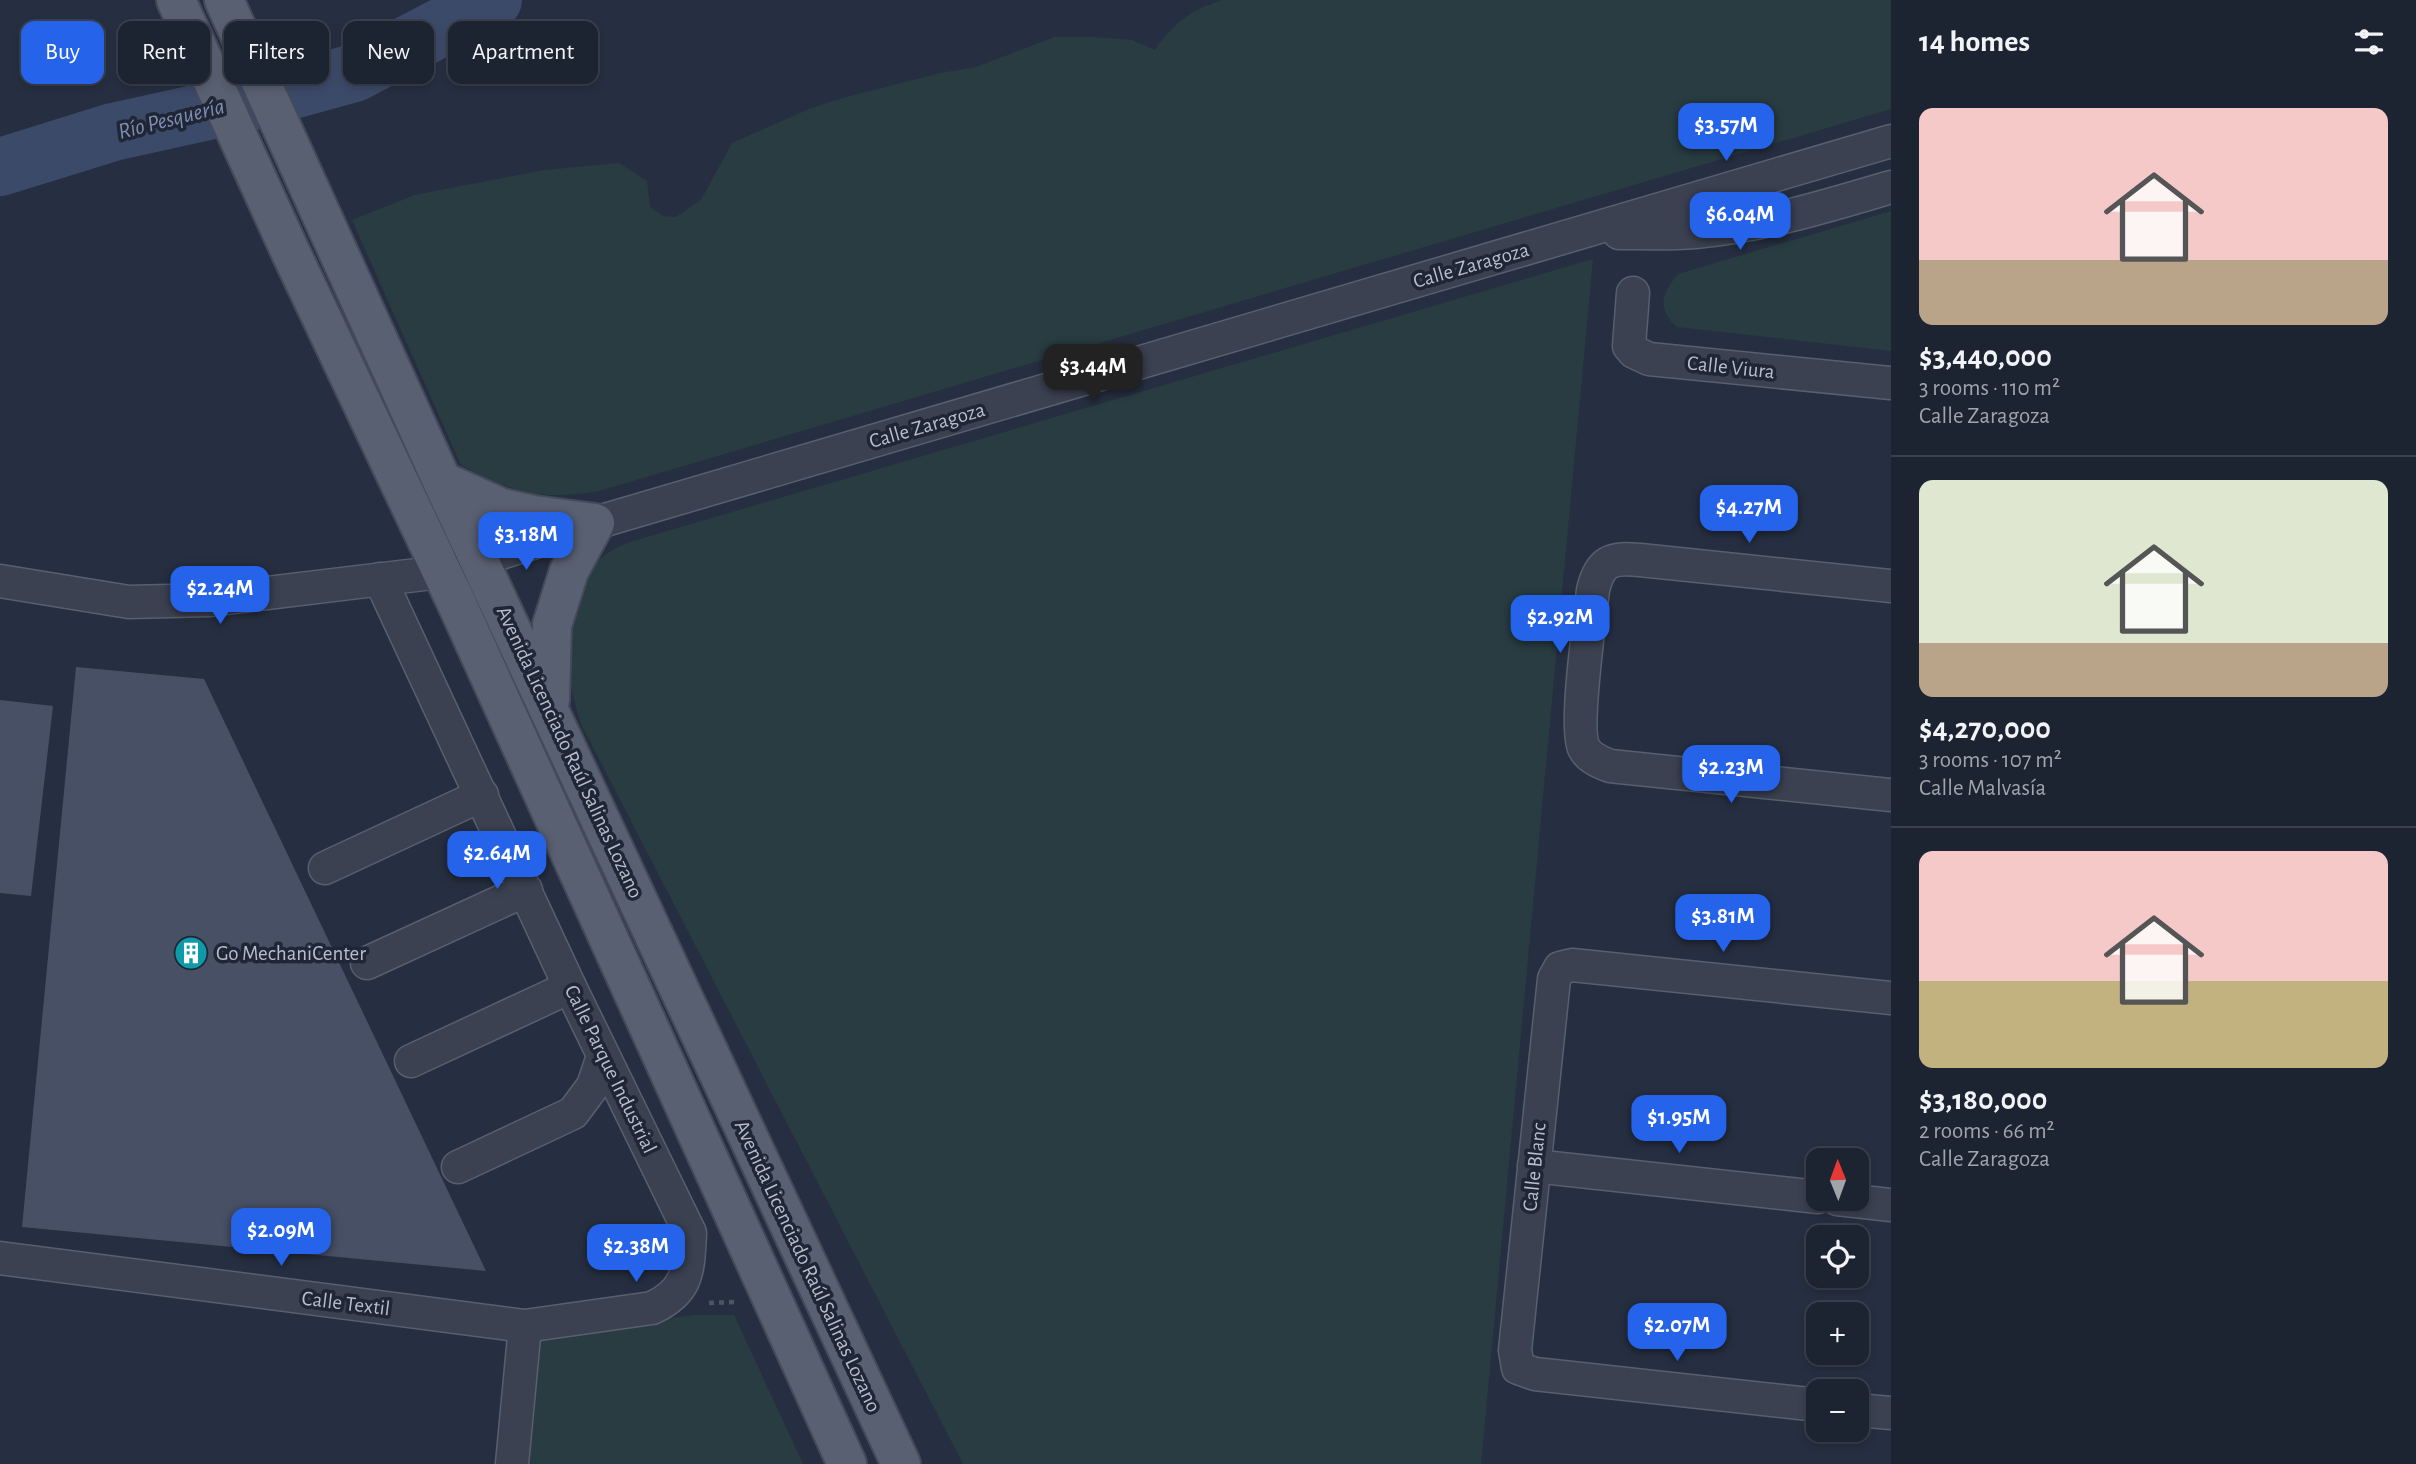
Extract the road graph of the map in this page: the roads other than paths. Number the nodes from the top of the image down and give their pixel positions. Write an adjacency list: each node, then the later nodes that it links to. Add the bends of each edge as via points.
1 (176, 0): 11 (main road, Avenida Licenciado Raúl Salinas Lozano)
2 (224, 0): 8 (main road, Avenida Licenciado Raúl Salinas Lozano)
3 (1891, 141): 5 (street, Calle Zaragoza)
4 (1891, 187): 5 (street, Calle Zaragoza, via 1746,225 1694,232)
5 (1575, 235): 9 (street, Calle Zaragoza)
6 (1633, 293): 7 (street, Calle Viura, via 1629,346 1648,359)
7 (1891, 383)
8 (442, 481): 9 (main road, via 502,508); 10 (main road, Avenida Licenciado Raúl Salinas Lozano)
9 (595, 523): 10 (street, Calle Zaragoza); 15 (main road, via 569,571 552,625)
10 (480, 559): 11 (street, Calle Zaragoza); 15 (main road, Avenida Licenciado Raúl Salinas Lozano)
11 (441, 572): 12 (street, Calle Zaragoza); 36 (main road, Avenida Licenciado Raúl Salinas Lozano)
12 (380, 579): 13 (street, Calle Zaragoza, via 210,600 129,602); 17 (street, Calle Parque Industrial)
13 (0, 581)
14 (1891, 586): 16 (street, via 1620,558 1611,561 1597,576 1580,726 1584,749 1610,766)
15 (550, 709): 37 (main road, Avenida Licenciado Raúl Salinas Lozano)
16 (1891, 794)
17 (482, 795): 18 (street); 19 (street, Calle Parque Industrial)
18 (325, 868)
19 (526, 890): 20 (street); 21 (street, Calle Parque Industrial)
20 (367, 963)
21 (570, 987): 23 (street, Calle Parque Industrial); 24 (street)
22 (1891, 998): 25 (street, Calle Blanc, via 1578,966 1560,968 1553,985)
23 (603, 1056): 26 (street, via 593,1086 573,1113); 31 (street, Calle Parque Industrial, via 690,1233 687,1273 680,1289 652,1308)
24 (411, 1061)
25 (1534, 1166): 27 (street); 32 (street, Calle Blanc, via 1515,1350 1518,1368 1535,1374)
26 (458, 1167)
27 (1806, 1196)
28 (1869, 1203): 29 (street)
29 (1891, 1205)
30 (0, 1258): 31 (street, Calle Textil)
31 (525, 1326): 35 (street)
32 (1806, 1404)
33 (1869, 1411): 34 (street)
34 (1891, 1413)
35 (512, 1464)
36 (847, 1464)
37 (901, 1464)

